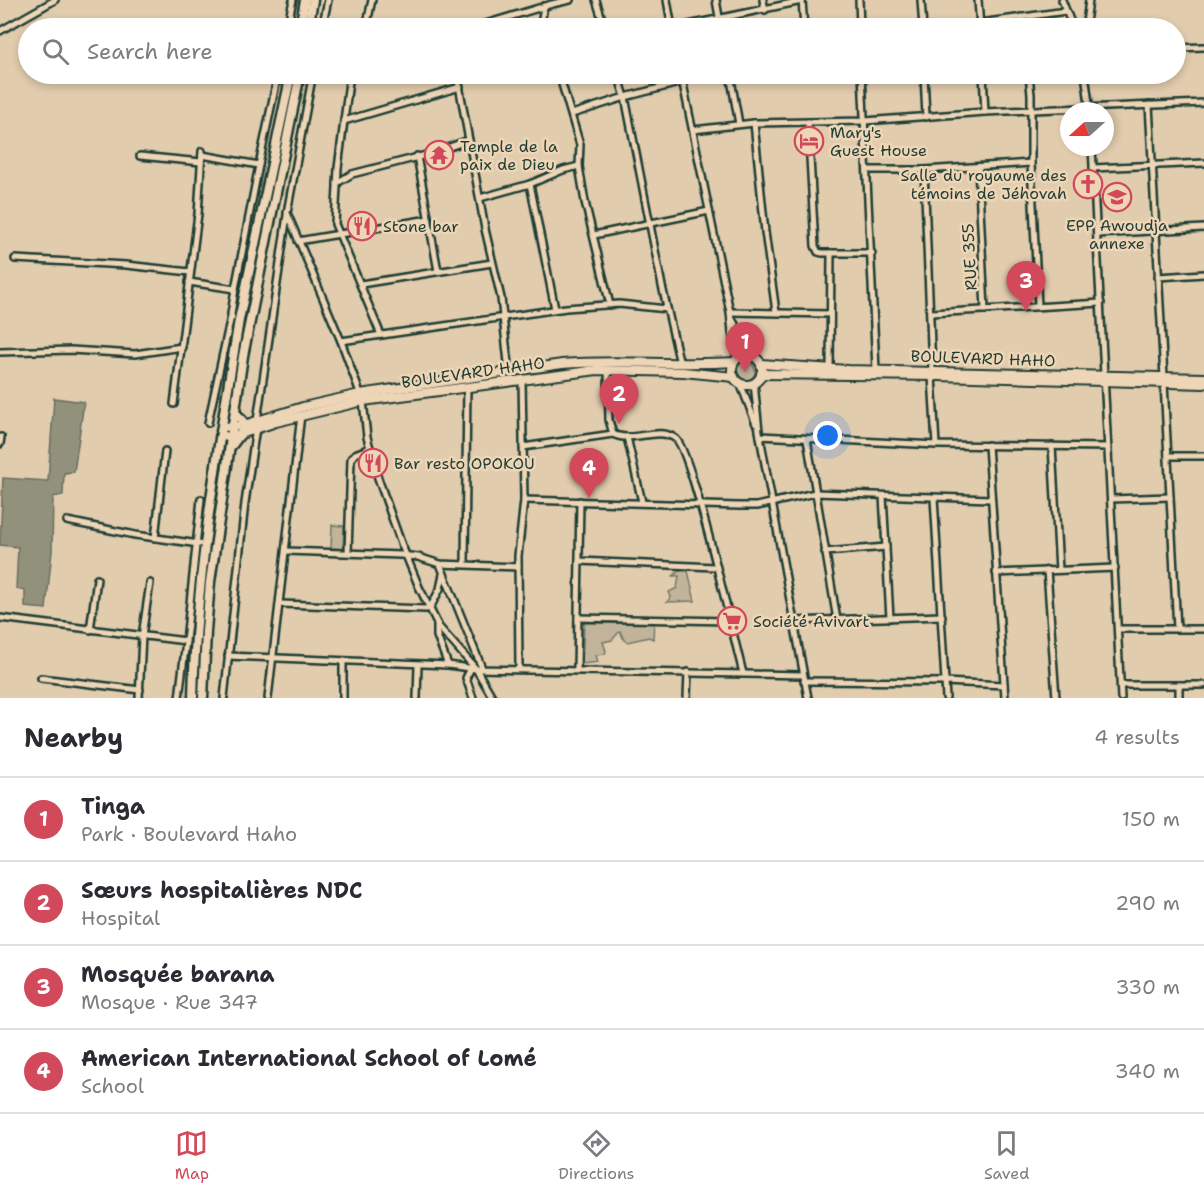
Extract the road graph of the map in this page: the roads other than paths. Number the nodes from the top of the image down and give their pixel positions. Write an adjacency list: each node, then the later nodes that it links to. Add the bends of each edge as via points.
1 (55, 0): 23 (street)
2 (293, 0): 24 (street)
3 (305, 0): 25 (main road)
4 (313, 0): 26 (main road)
5 (328, 0): 27 (street)
6 (372, 0): 28 (street)
7 (570, 0): 18 (street)
8 (596, 0): 31 (street)
9 (667, 0): 32 (street)
10 (716, 0): 33 (street)
11 (763, 0): 20 (street)
12 (802, 0): 20 (street); 35 (street)
13 (859, 0): 36 (street)
14 (921, 0): 37 (street)
15 (978, 0): 38 (street)
16 (1062, 0): 21 (street)
17 (1089, 0): 41 (street)
18 (552, 2): 19 (street)
19 (544, 6): 29 (street); 30 (street)
20 (765, 10): 34 (street)
21 (1066, 11): 22 (street); 40 (street)
22 (1021, 17): 39 (street)
23 (24, 18)
24 (289, 18)
25 (302, 18)
26 (310, 18)
27 (324, 18)
28 (368, 18)
29 (505, 18)
30 (542, 18)
31 (602, 18)
32 (671, 18)
33 (720, 18)
34 (729, 18)
35 (803, 18)
36 (860, 18)
37 (922, 18)
38 (979, 18)
39 (1016, 18)
40 (1069, 18)
41 (1087, 18)
42 (18, 22): 43 (street)
43 (0, 32)
44 (1204, 47): 45 (street)
45 (1186, 48)
46 (276, 84): 86 (street)
47 (294, 84): 128 (main road)
48 (295, 84): 154 (main road)
49 (311, 84): 97 (street)
50 (349, 84): 73 (street)
51 (459, 84): 62 (street)
52 (562, 84): 71 (street)
53 (621, 84): 63 (street)
54 (675, 84): 63 (street)
55 (683, 84): 78 (street)
56 (732, 84): 77 (street)
57 (863, 84): 74 (street)
58 (924, 84): 72 (street)
59 (984, 84): 70 (street)
60 (1030, 84): 69 (street)
61 (1086, 84): 64 (street)
62 (460, 87): 73 (street); 79 (street)
63 (625, 97): 71 (street); 99 (street)
64 (1089, 102)
65 (1204, 103): 66 (street)
66 (1149, 105): 67 (street); 87 (street)
67 (1114, 107)
68 (1060, 110): 69 (street)
69 (1031, 111): 70 (street); 84 (street)
70 (985, 112): 72 (street)
71 (572, 114): 88 (street, via 580,145)
72 (926, 117): 74 (street)
73 (344, 121): 93 (street)
74 (865, 121): 75 (street); 92 (street)
75 (808, 122): 76 (street); 106 (street, via 815,246 818,252)
76 (754, 123): 77 (street); 123 (street)
77 (739, 124): 78 (street)
78 (693, 130): 96 (street)
79 (469, 140): 82 (street); 95 (street)
80 (140, 156): 81 (street)
81 (202, 156): 86 (street); 111 (street)
82 (417, 156): 93 (street, via 352,174); 98 (street)
83 (1092, 156): 90 (street)
84 (1031, 163): 89 (street); 119 (street)
85 (1204, 163): 87 (street)
86 (258, 165): 116 (street)
87 (1152, 165): 90 (street); 101 (street)
88 (579, 166): 94 (street); 104 (street)
89 (978, 166): 91 (street); 122 (street, RUE 355)
90 (1093, 168): 103 (street)
91 (924, 170): 92 (street); 124 (street)
92 (867, 171): 107 (street)
93 (337, 183): 102 (street)
94 (530, 184): 95 (street); 120 (street)
95 (480, 198): 109 (street)
96 (709, 211): 99 (street); 126 (street)
97 (287, 213): 105 (street); 157 (street)
98 (429, 219): 102 (street); 110 (street)
99 (650, 223): 104 (street); 121 (street)
100 (1204, 228): 101 (street)
101 (1156, 231): 103 (street); 113 (street)
102 (338, 233): 105 (street); 115 (street)
103 (1097, 234): 117 (street)
104 (594, 235): 118 (street)
105 (298, 241): 130 (street)
106 (831, 253): 107 (street); 125 (street)
107 (872, 253): 139 (street)
108 (15, 259): 111 (street)
109 (492, 262): 110 (street); 127 (street)
110 (438, 271): 115 (street)
111 (190, 272): 114 (street)
112 (1204, 274): 113 (street)
113 (1158, 277): 147 (street)
114 (189, 282): 116 (street); 131 (street)
115 (361, 284): 129 (street)
116 (235, 289): 128 (street)
117 (1101, 303): 119 (street); 143 (street)
118 (610, 305): 120 (street); 121 (street)
119 (1038, 306): 122 (street)
120 (555, 309): 127 (street)
121 (667, 309): 135 (street)
122 (985, 310): 124 (street)
123 (776, 312): 125 (street); 126 (street)
124 (931, 313): 141 (street)
125 (830, 314): 138 (street)
126 (731, 315): 133 (street); 134 (street)
127 (504, 316): 129 (street); 140 (street)
128 (235, 318): 156 (street); 158 (main road)
129 (381, 335): 130 (street)
130 (341, 341): 151 (street)
131 (182, 347): 132 (street, via 135,354 71,350); 153 (street)
132 (0, 352)
133 (753, 356): 134 (main road); 136 (main road)
134 (736, 360): 135 (main road, BOULEVARD HAHO); 146 (main road, via 732,370)
135 (680, 364): 140 (main road, BOULEVARD HAHO, via 593,362)
136 (761, 364): 138 (main road, BOULEVARD HAHO); 142 (main road)
137 (608, 369): 145 (main road, BOULEVARD HAHO); 146 (main road, BOULEVARD HAHO, via 683,372); 161 (street)
138 (830, 369): 139 (main road, BOULEVARD HAHO)
139 (876, 369): 141 (main road, BOULEVARD HAHO)
140 (509, 372): 151 (main road, BOULEVARD HAHO)
141 (932, 373): 142 (main road, BOULEVARD HAHO); 143 (main road, BOULEVARD HAHO); 168 (street)
142 (761, 374): 148 (main road)
143 (1103, 378): 147 (main road, BOULEVARD HAHO); 172 (street)
144 (1204, 378): 147 (main road, BOULEVARD HAHO)
145 (522, 379): 150 (main road, BOULEVARD HAHO); 171 (street)
146 (737, 380): 148 (main road); 162 (street)
147 (1164, 380): 149 (main road, BOULEVARD HAHO); 176 (street)
148 (754, 382): 162 (street)
149 (1204, 384)
150 (467, 386): 151 (main road, BOULEVARD HAHO); 200 (street)
151 (362, 398): 152 (main road, BOULEVARD HAHO); 174 (street)
152 (336, 403): 155 (main road, BOULEVARD HAHO); 157 (main road, BOULEVARD HAHO)
153 (174, 404)
154 (235, 412): 159 (main road); 160 (main road)
155 (301, 416): 157 (main road, BOULEVARD HAHO); 194 (street)
156 (208, 423)
157 (256, 424): 159 (main road, BOULEVARD HAHO); 226 (street)
158 (222, 426): 160 (main road); 163 (main road)
159 (244, 429): 160 (main road, BOULEVARD HAHO); 173 (main road)
160 (233, 432): 163 (main road, BOULEVARD HAHO); 173 (main road)
161 (613, 434): 165 (street); 171 (street)
162 (759, 434): 166 (street); 189 (street)
163 (221, 436): 192 (main road)
164 (1, 437): 167 (street)
165 (627, 437): 187 (street); 188 (street, via 667,434 676,439)
166 (807, 439): 168 (street); 178 (street)
167 (0, 444)
168 (936, 445): 169 (street)
169 (988, 445): 170 (street); 183 (street)
170 (1052, 446): 172 (street); 205 (street)
171 (523, 447): 184 (street)
172 (1108, 447): 185 (street)
173 (230, 448): 245 (main road, via 210,582)
174 (370, 448): 196 (street, via 351,459); 197 (street)
175 (165, 451): 191 (street)
176 (1168, 456): 177 (street); 180 (street)
177 (1204, 456)
178 (815, 493): 179 (street); 189 (street); 195 (street)
179 (883, 496): 181 (street); 193 (street)
180 (1170, 497): 185 (street); 221 (street)
181 (934, 498): 183 (street); 212 (street)
182 (201, 499): 192 (street)
183 (991, 499): 206 (street)
184 (524, 500): 186 (street); 201 (street)
185 (1111, 500): 203 (street)
186 (580, 501): 187 (street); 198 (street)
187 (642, 502): 188 (street)
188 (699, 503): 189 (street); 202 (street)
189 (772, 503): 218 (street)
190 (67, 521): 191 (street)
191 (155, 538): 192 (street)
192 (202, 544): 225 (street); 248 (main road)
193 (886, 547): 195 (street); 215 (street)
194 (286, 551): 196 (street); 210 (street)
195 (825, 552): 216 (street)
196 (348, 554): 197 (street)
197 (406, 556): 199 (street); 211 (street)
198 (579, 561): 202 (street); 214 (street)
199 (440, 564): 200 (street); 207 (street)
200 (465, 564): 201 (street)
201 (518, 567): 232 (street)
202 (715, 567): 217 (street)
203 (1115, 567): 205 (street); 220 (street)
204 (1047, 570): 205 (street); 206 (street); 260 (street)
205 (1059, 570)
206 (996, 573): 239 (street)
207 (443, 574): 211 (street); 231 (street)
208 (97, 579): 223 (street)
209 (150, 583): 224 (street)
210 (280, 604): 211 (street); 227 (street)
211 (430, 608): 219 (street)
212 (942, 616): 215 (street); 238 (street)
213 (0, 618): 223 (street)
214 (578, 618): 217 (street); 233 (street)
215 (890, 618): 216 (street)
216 (837, 620): 218 (street)
217 (729, 621): 235 (street)
218 (793, 621): 237 (street)
219 (437, 623): 230 (street, via 437,636); 231 (street)
220 (1118, 629): 221 (street); 240 (street)
221 (1177, 629): 222 (street)
222 (1204, 629)
223 (90, 630): 224 (street)
224 (142, 636): 225 (street); 243 (street)
225 (186, 641): 247 (street)
226 (228, 656): 227 (street); 249 (street)
227 (273, 658): 228 (street); 250 (street)
228 (343, 661): 229 (street); 251 (street)
229 (418, 664): 230 (street); 252 (street)
230 (448, 665): 231 (street)
231 (477, 668): 232 (street); 244 (street, via 466,674); 255 (street)
232 (519, 669): 233 (street)
233 (577, 670): 234 (street)
234 (688, 672): 235 (street); 256 (street)
235 (743, 673): 237 (street)
236 (41, 678): 243 (street)
237 (804, 678): 238 (street); 257 (street)
238 (945, 682): 239 (street); 258 (street)
239 (1004, 684): 259 (street)
240 (1121, 685): 241 (street); 261 (street)
241 (1179, 685): 242 (street); 262 (street)
242 (1204, 685)
243 (140, 690): 246 (street)
244 (469, 690): 253 (street); 254 (street)
245 (203, 697)
246 (139, 698)
247 (179, 698)
248 (192, 698)
249 (224, 698)
250 (268, 698)
251 (343, 698)
252 (417, 698)
253 (469, 698)
254 (473, 698)
255 (493, 698)
256 (687, 698)
257 (808, 698)
258 (946, 698)
259 (1005, 698)
260 (1056, 698)
261 (1121, 698)
262 (1179, 698)

